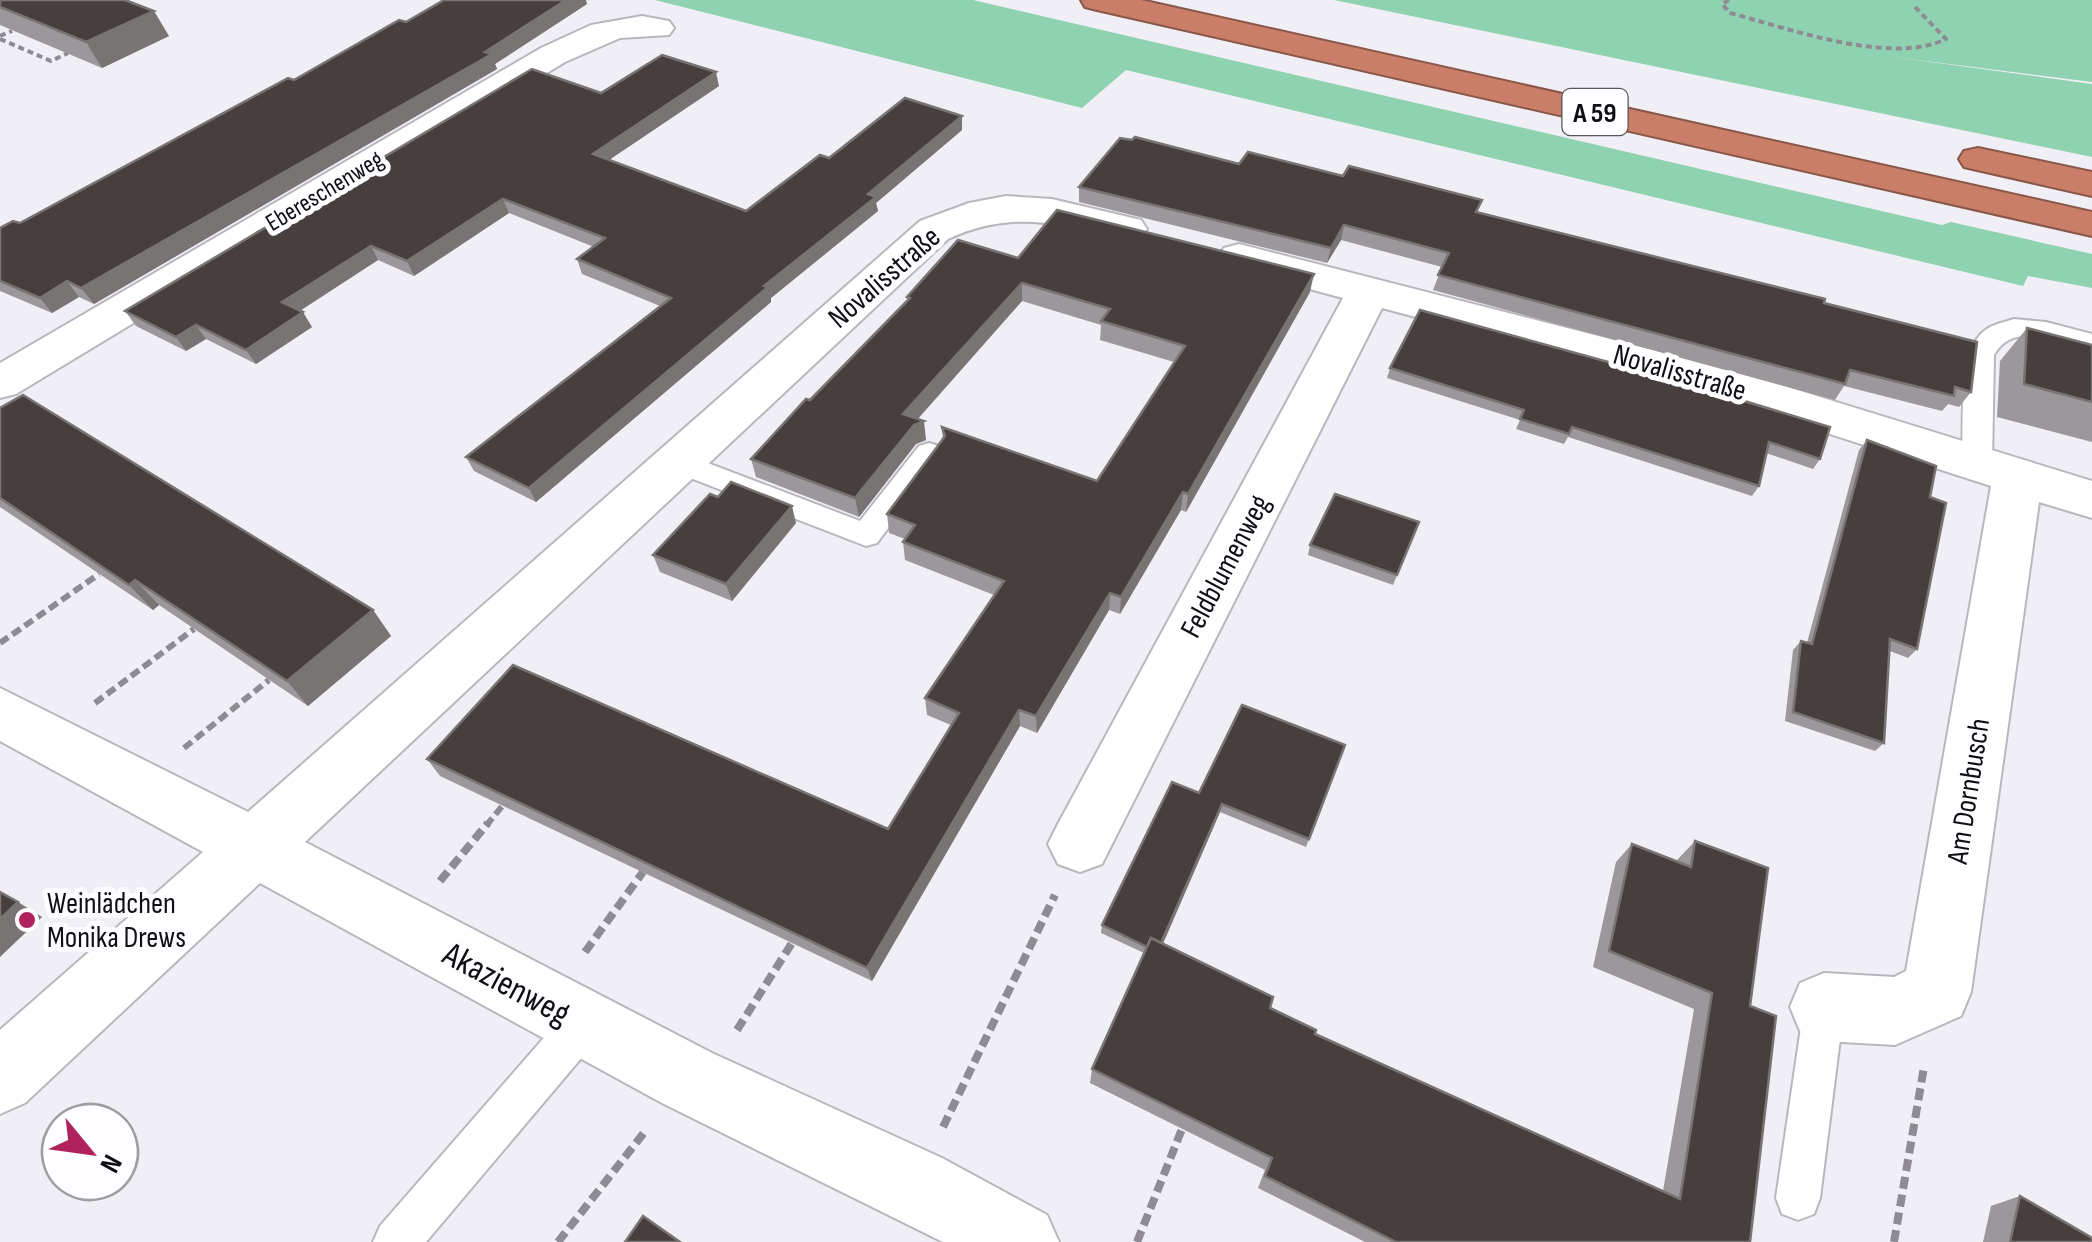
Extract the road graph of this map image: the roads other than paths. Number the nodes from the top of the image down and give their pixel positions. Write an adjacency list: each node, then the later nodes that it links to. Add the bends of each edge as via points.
1 (1097, 0): 7 (highway, A 59)
2 (1239, 0): 4 (highway, A 59)
3 (657, 28): 10 (street, Ebereschenweg, via 614,26 553,55)
4 (1569, 71)
5 (1937, 151): 6 (highway)
6 (2092, 184)
7 (2092, 224)
8 (1370, 288): 12 (street, Novalisstraße, via 1040,208 992,207 934,230); 13 (street, Novalisstraße, via 1723,383); 16 (street, Feldblumenweg)
9 (2092, 343): 13 (lane, via 2014,326 1986,341 1981,355)
10 (0, 383)
11 (930, 453): 12 (lane, via 866,535)
12 (676, 462): 17 (street, Novalisstraße)
13 (1998, 468): 14 (street, Novalisstraße); 18 (street, Am Dornbusch, via 1937,992 1895,1010)
14 (2092, 500)
15 (24, 726): 17 (street, Akazienweg)
16 (1080, 844)
17 (252, 848): 19 (street, Akazienweg); 20 (street, Novalisstraße)
18 (1824, 1008): 21 (lane)
19 (566, 1014): 22 (lane); 23 (street, Akazienweg)
20 (0, 1078)
21 (1798, 1198)
22 (396, 1242)
23 (1020, 1242)

